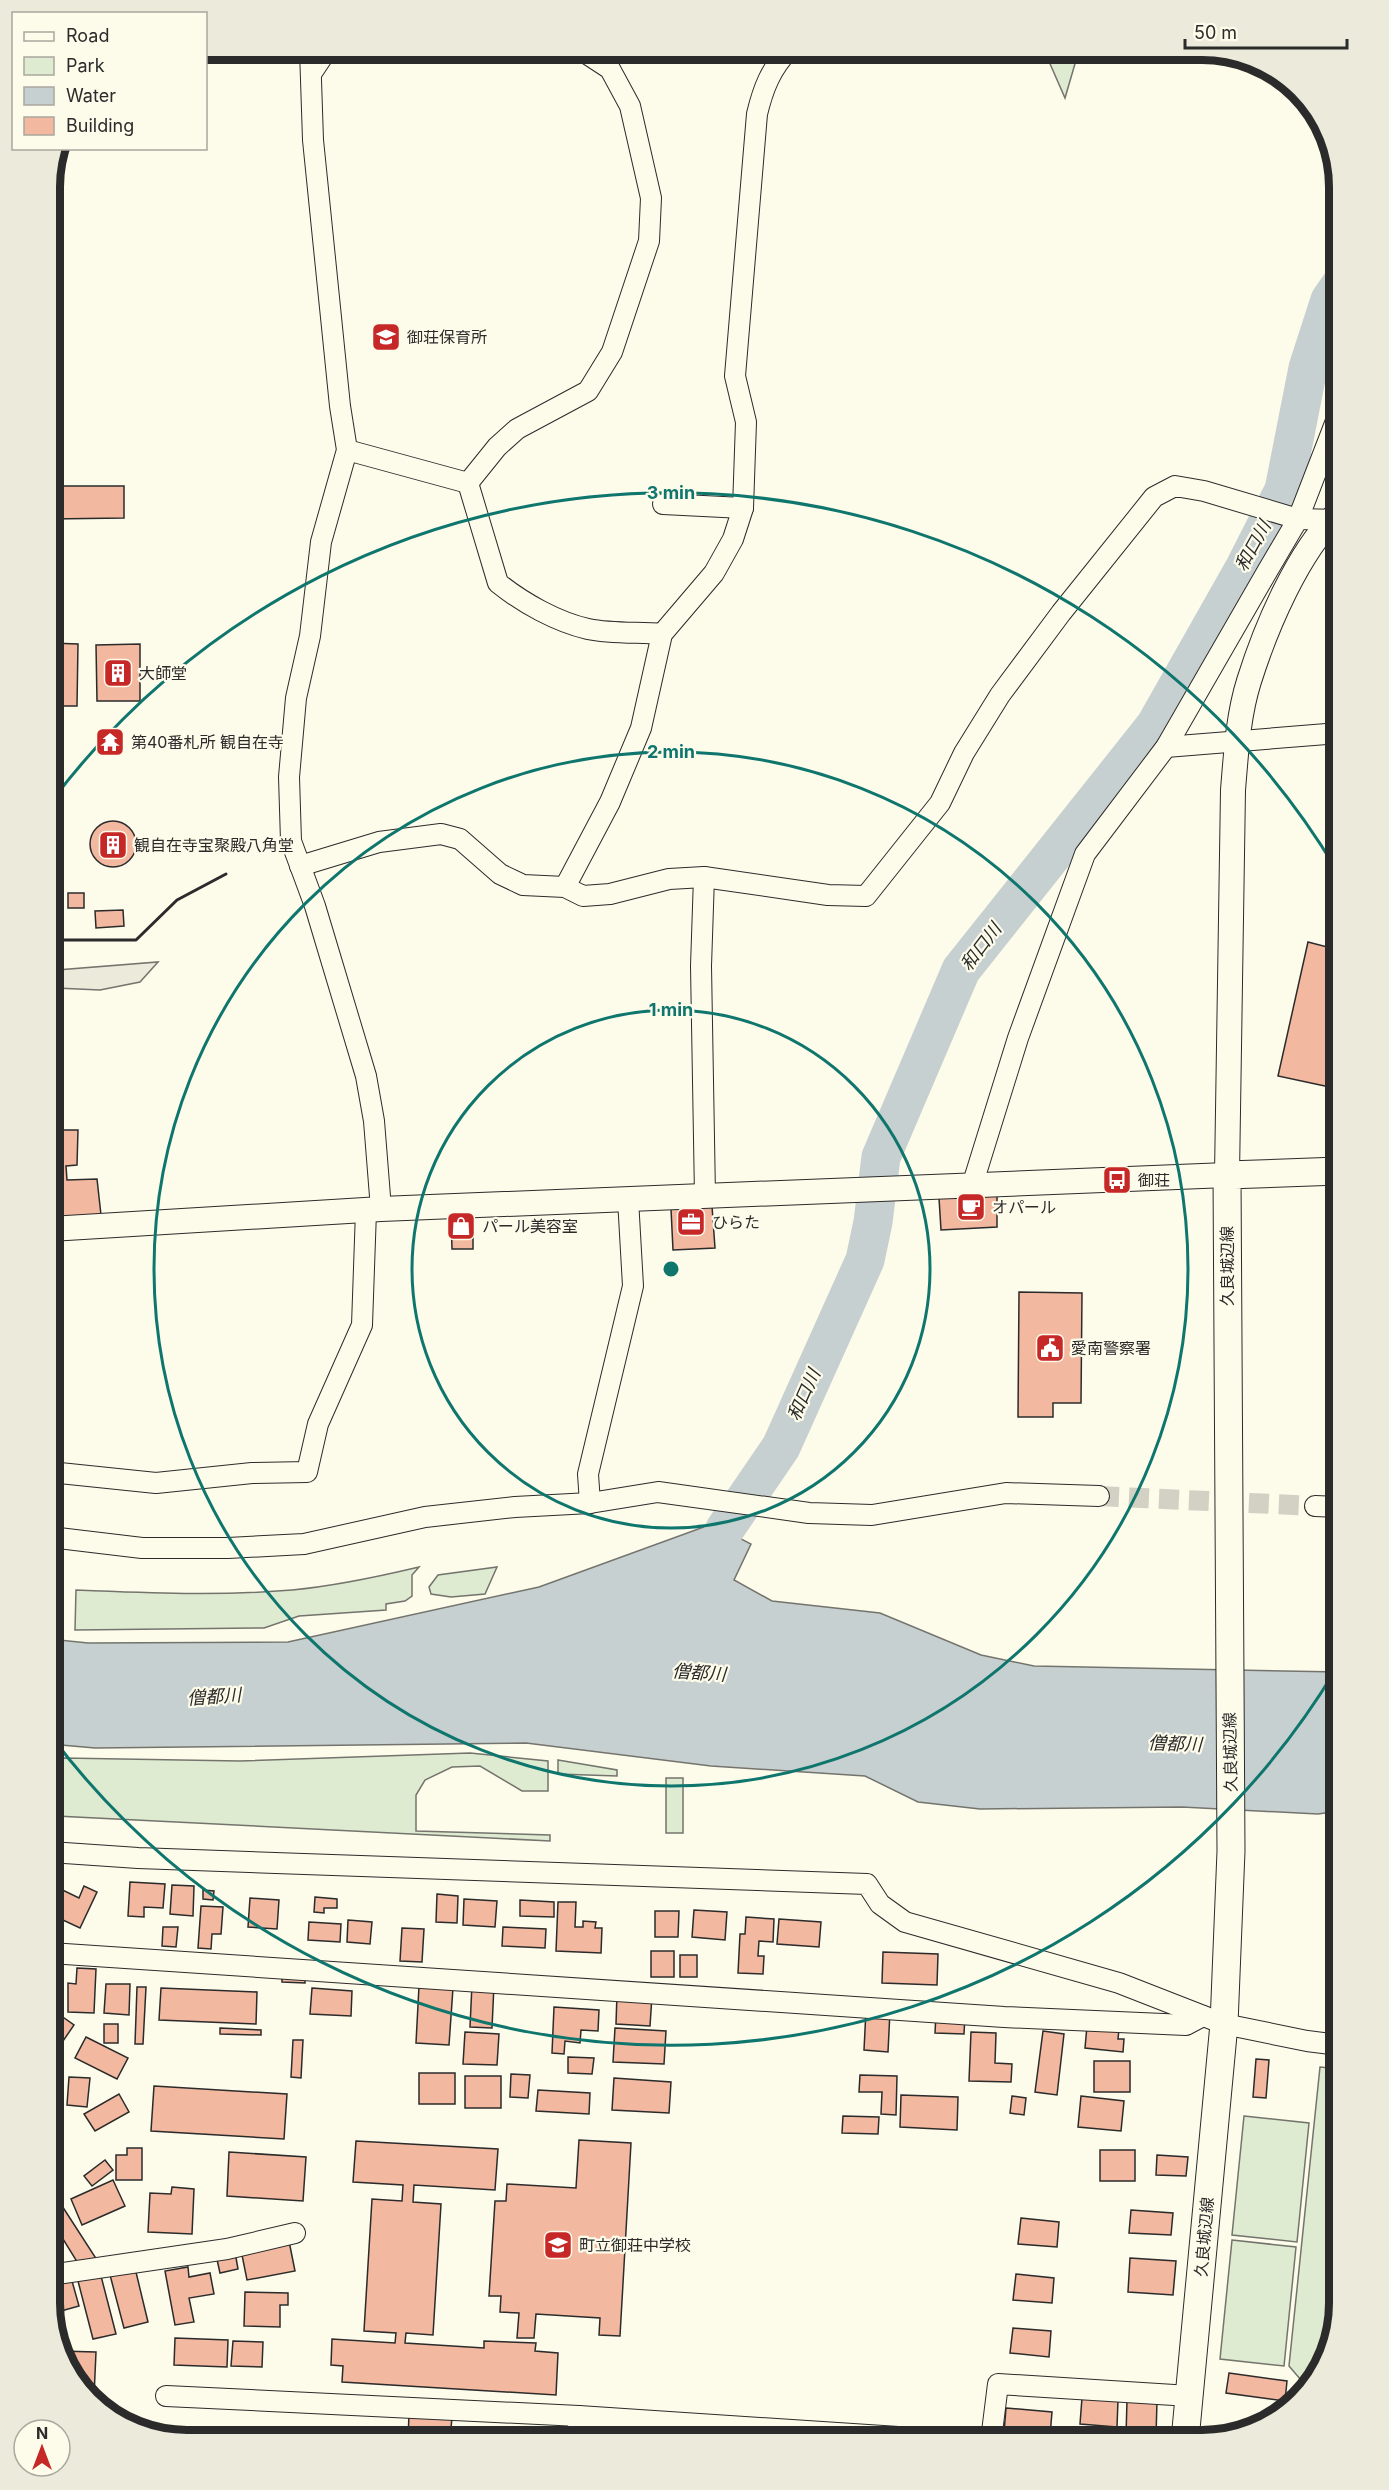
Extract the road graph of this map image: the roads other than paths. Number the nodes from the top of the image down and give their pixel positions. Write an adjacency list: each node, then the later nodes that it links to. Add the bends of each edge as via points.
1 (310, 60): 5 (street)
2 (320, 60): 5 (street)
3 (596, 60): 8 (street, via 610,69 630,106 651,198 650,241 612,352 588,391 517,429)
4 (779, 60): 10 (street, via 764,87 757,114 735,376 746,422)
5 (311, 74): 7 (street, via 313,140)
6 (1329, 436): 11 (street)
7 (347, 450): 8 (street); 18 (street, via 321,542 310,636 296,698 289,777 291,841)
8 (468, 483): 14 (street, via 498,583 511,594 589,629)
9 (663, 504): 10 (street)
10 (743, 508): 14 (street, via 733,539 714,573)
11 (1291, 517): 12 (street); 17 (street); 19 (street, via 1175,486 1154,496 1000,695 964,753 940,804 866,896 828,895)
12 (1329, 517)
13 (1329, 526): 16 (street, via 1306,553 1281,600 1248,682)
14 (663, 634): 20 (street, via 641,728 610,802)
15 (1329, 734): 16 (street)
16 (1236, 743): 17 (street); 22 (street)
17 (1166, 747): 23 (street, via 1085,854 1018,1038)
18 (300, 866): 20 (street, via 379,842 441,834 460,839 500,874 523,885); 26 (street, via 366,1076 374,1121)
19 (704, 877): 20 (street, via 669,879 610,894 583,896); 24 (street, via 701,966)
20 (565, 887)
21 (1329, 1172): 22 (main road)
22 (1227, 1175): 23 (street); 36 (main road, 久良城辺線, via 1231,1851)
23 (972, 1186): 24 (street)
24 (705, 1196): 25 (street)
25 (628, 1199): 26 (street); 30 (street, via 633,1286 588,1474)
26 (374, 1210): 27 (street); 28 (street, via 362,1325 318,1424 307,1472 252,1473 156,1484)
27 (60, 1227)
28 (60, 1473)
29 (1099, 1496): 30 (street, via 1006,1494 872,1515 809,1513 658,1492)
30 (590, 1503): 33 (street, via 425,1517 304,1544 142,1548)
31 (1315, 1506): 32 (street)
32 (1329, 1507)
33 (60, 1538)
34 (60, 1853): 36 (street, via 867,1884 880,1904 905,1922 1119,1983)
35 (60, 1954): 36 (street, via 1004,2017 1186,2025)
36 (1213, 2020): 37 (street); 41 (main road, 久良城辺線)
37 (1329, 2044)
38 (295, 2233): 39 (street, via 227,2249)
39 (60, 2274)
40 (166, 2396): 42 (street)
41 (1190, 2396): 45 (street, via 998,2384); 46 (main road, 久良城辺線)
42 (579, 2416): 43 (street); 44 (street)
43 (578, 2430)
44 (792, 2430)
45 (992, 2430)
46 (1186, 2430)

